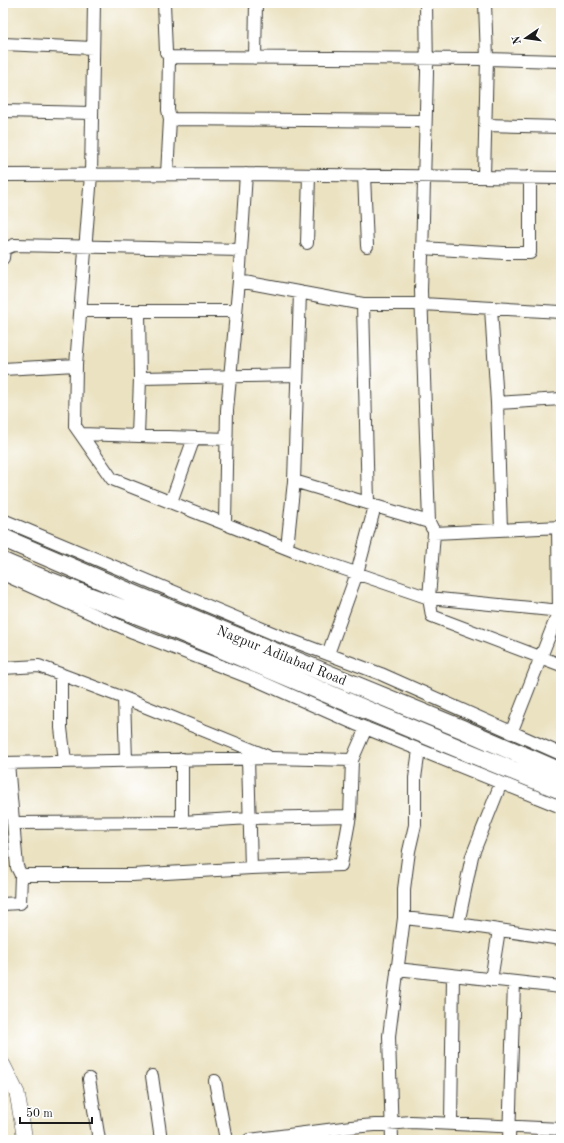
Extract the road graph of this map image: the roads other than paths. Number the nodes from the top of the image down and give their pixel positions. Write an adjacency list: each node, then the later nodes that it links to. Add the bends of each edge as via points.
1 (94, 3): 7 (street)
2 (164, 3): 8 (street, via 166,52)
3 (256, 3): 9 (street)
4 (426, 3): 10 (street)
5 (485, 3): 11 (street)
6 (3, 44): 7 (street)
7 (93, 48): 14 (street)
8 (169, 58): 9 (street); 15 (street)
9 (255, 58): 10 (street)
10 (427, 59): 11 (street); 16 (street)
11 (487, 59): 12 (street); 17 (street)
12 (561, 61)
13 (3, 111): 14 (street)
14 (92, 113): 22 (street)
15 (170, 119): 16 (street); 19 (street)
16 (425, 121): 25 (street)
17 (485, 125): 18 (street); 26 (street)
18 (561, 127)
19 (168, 174): 20 (street); 22 (street)
20 (246, 174): 23 (street); 33 (street)
21 (3, 175): 22 (street)
22 (91, 175): 31 (street)
23 (309, 175): 24 (street); 29 (street)
24 (364, 175): 25 (street); 30 (street)
25 (423, 175): 26 (street); 32 (street)
26 (484, 176): 27 (street)
27 (530, 177): 28 (street); 32 (street, via 530,253)
28 (561, 178)
29 (307, 243)
30 (367, 246)
31 (86, 247): 33 (street); 34 (street, via 14,245 4,249); 40 (street)
32 (422, 248): 38 (street)
33 (241, 250): 35 (street)
34 (3, 258)
35 (239, 281): 36 (street); 42 (street)
36 (300, 292): 37 (street); 46 (street)
37 (363, 304): 38 (street); 57 (street)
38 (422, 304): 39 (street); 59 (street)
39 (491, 308): 43 (street); 50 (street)
40 (81, 310): 41 (street); 44 (street)
41 (139, 311): 42 (street); 48 (street)
42 (236, 311): 47 (street)
43 (561, 312)
44 (76, 365): 45 (street); 51 (street, via 75,426)
45 (3, 369)
46 (297, 375): 47 (street); 55 (street)
47 (231, 376): 48 (street); 54 (street)
48 (140, 378): 52 (street)
49 (561, 399): 50 (street)
50 (497, 403): 62 (street)
51 (81, 434): 52 (street); 56 (street, via 112,479)
52 (138, 436): 53 (street)
53 (194, 438): 54 (street); 56 (street)
54 (227, 439): 60 (street)
55 (294, 481): 57 (street); 65 (street)
56 (171, 502): 60 (street)
57 (371, 504): 59 (street); 67 (street)
58 (3, 520): 71 (street)
59 (428, 522): 63 (street)
60 (225, 524): 65 (street)
61 (559, 527): 62 (street); 70 (street)
62 (501, 530): 63 (street)
63 (434, 533): 69 (street)
64 (3, 538): 77 (highway, Nagpur Adilabad Road, via 138,596)
65 (287, 548): 67 (street)
66 (3, 562): 91 (highway, Nagpur Adilabad Road)
67 (357, 573): 69 (street); 71 (street)
68 (3, 574): 78 (street, via 133,632 261,682)
69 (429, 598): 70 (street); 72 (street, via 432,616)
70 (560, 611): 72 (street)
71 (328, 654): 77 (street, via 381,674)
72 (541, 658): 73 (street); 79 (street)
73 (561, 665)
74 (3, 668): 75 (street, via 39,666)
75 (61, 674): 76 (street); 87 (street, via 61,728)
76 (124, 698): 83 (street); 85 (street)
77 (465, 721): 79 (street); 89 (highway, Nagpur Adilabad Road)
78 (366, 728): 80 (street); 86 (street)
79 (511, 733): 81 (street)
80 (419, 750): 90 (street); 100 (street, via 415,778 415,825 404,888)
81 (561, 754)
82 (248, 758): 83 (street); 84 (street); 94 (street)
83 (272, 758): 86 (street)
84 (182, 759): 85 (street); 95 (street)
85 (126, 760): 87 (street)
86 (352, 760): 93 (street)
87 (65, 762): 88 (street)
88 (6, 763): 96 (street)
89 (561, 772)
90 (501, 783): 92 (street); 101 (street, via 472,856)
91 (561, 790)
92 (561, 807)
93 (350, 816): 94 (street); 97 (street, via 341,865)
94 (250, 818): 95 (street); 97 (street)
95 (182, 822): 96 (street)
96 (13, 823): 98 (street, via 17,866)
97 (251, 868): 98 (street, via 132,875)
98 (21, 875): 99 (street, via 20,903)
99 (3, 904)
100 (404, 918): 101 (street); 104 (street)
101 (458, 924): 102 (street)
102 (499, 930): 103 (street); 106 (street)
103 (561, 940)
104 (397, 969): 105 (street); 114 (street, via 389,1036)
105 (453, 976): 106 (street); 113 (street)
106 (491, 980): 107 (street)
107 (514, 982): 108 (street); 115 (street)
108 (561, 987)
109 (3, 1064): 119 (main road, via 17,1093)
110 (152, 1076): 121 (street)
111 (89, 1078): 120 (street)
112 (215, 1081): 122 (street)
113 (451, 1123): 114 (street); 115 (street)
114 (391, 1124): 117 (street); 124 (street)
115 (509, 1126): 116 (street); 125 (street)
116 (561, 1129)
117 (339, 1134): 118 (street)
118 (280, 1138): 123 (street)
119 (25, 1140)
120 (99, 1140)
121 (161, 1140)
122 (226, 1140)
123 (249, 1140)
124 (392, 1140)
125 (509, 1140)

